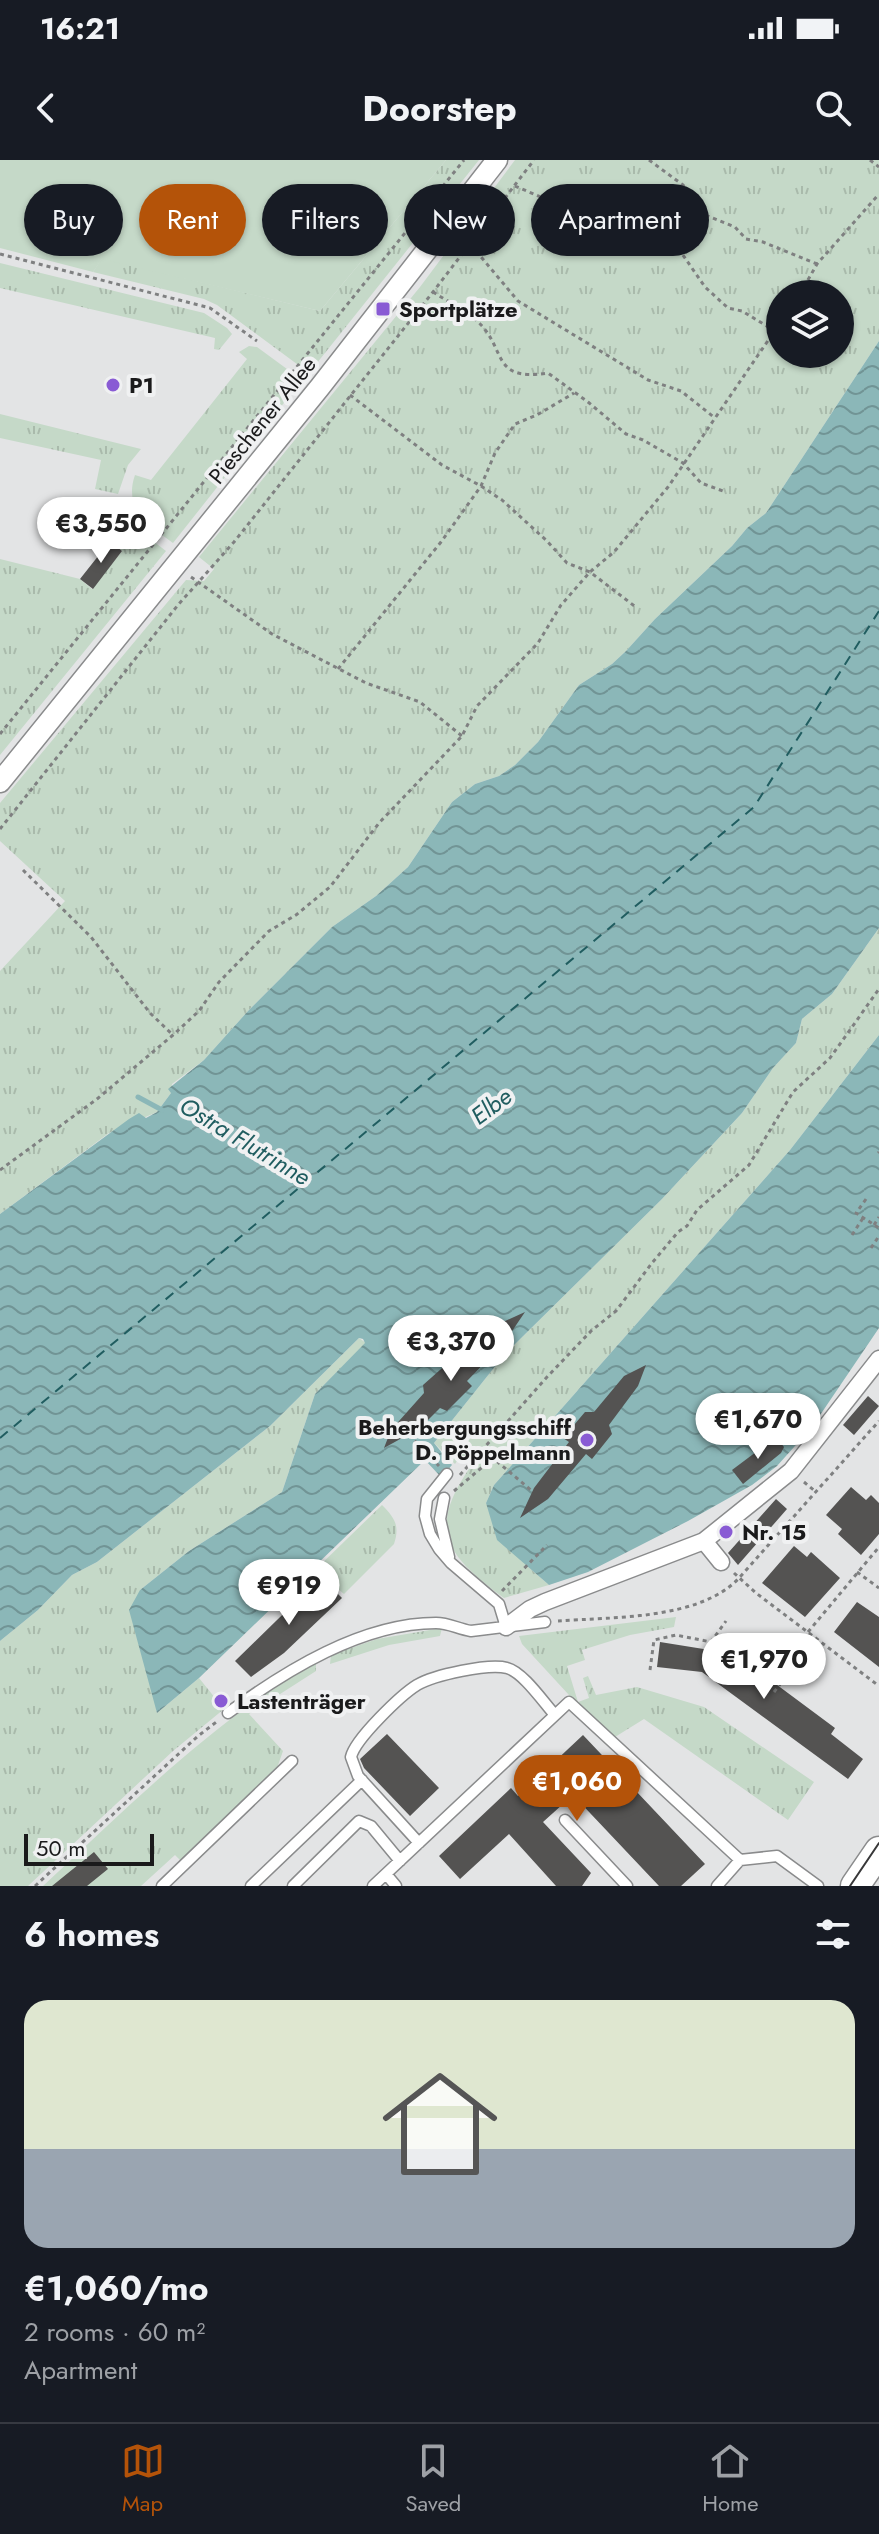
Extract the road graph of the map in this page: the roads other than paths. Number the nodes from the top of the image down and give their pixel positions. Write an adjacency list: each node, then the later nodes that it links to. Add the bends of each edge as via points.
1 (497, 160): 2 (street, Pieschener Allee)
2 (0, 782)
3 (879, 1359): 6 (street, via 794,1474)
4 (447, 1474): 7 (lane, via 427,1499 425,1516)
5 (444, 1498): 7 (lane, via 440,1519)
6 (704, 1541): 8 (street); 10 (street, via 545,1602)
7 (451, 1563): 10 (lane, via 494,1599)
8 (727, 1567)
9 (545, 1622): 10 (lane)
10 (506, 1627): 11 (lane, via 471,1631 432,1622 367,1636 321,1653)
11 (228, 1713)
12 (555, 1715): 14 (lane, via 509,1668 436,1677 409,1692 352,1750 352,1765); 16 (lane); 18 (lane, via 569,1702)
13 (292, 1761): 21 (lane)
14 (362, 1780): 16 (lane); 22 (lane)
15 (565, 1820): 26 (lane)
16 (419, 1843): 19 (lane)
17 (879, 1851): 29 (main road)
18 (740, 1860): 27 (lane); 28 (lane, via 777,1856)
19 (400, 1861): 20 (lane); 23 (lane, via 371,1826 359,1821)
20 (386, 1874): 24 (lane); 25 (lane)
21 (162, 1886)
22 (251, 1886)
23 (293, 1886)
24 (373, 1886)
25 (396, 1886)
26 (627, 1886)
27 (717, 1886)
28 (818, 1886)
29 (855, 1886)

